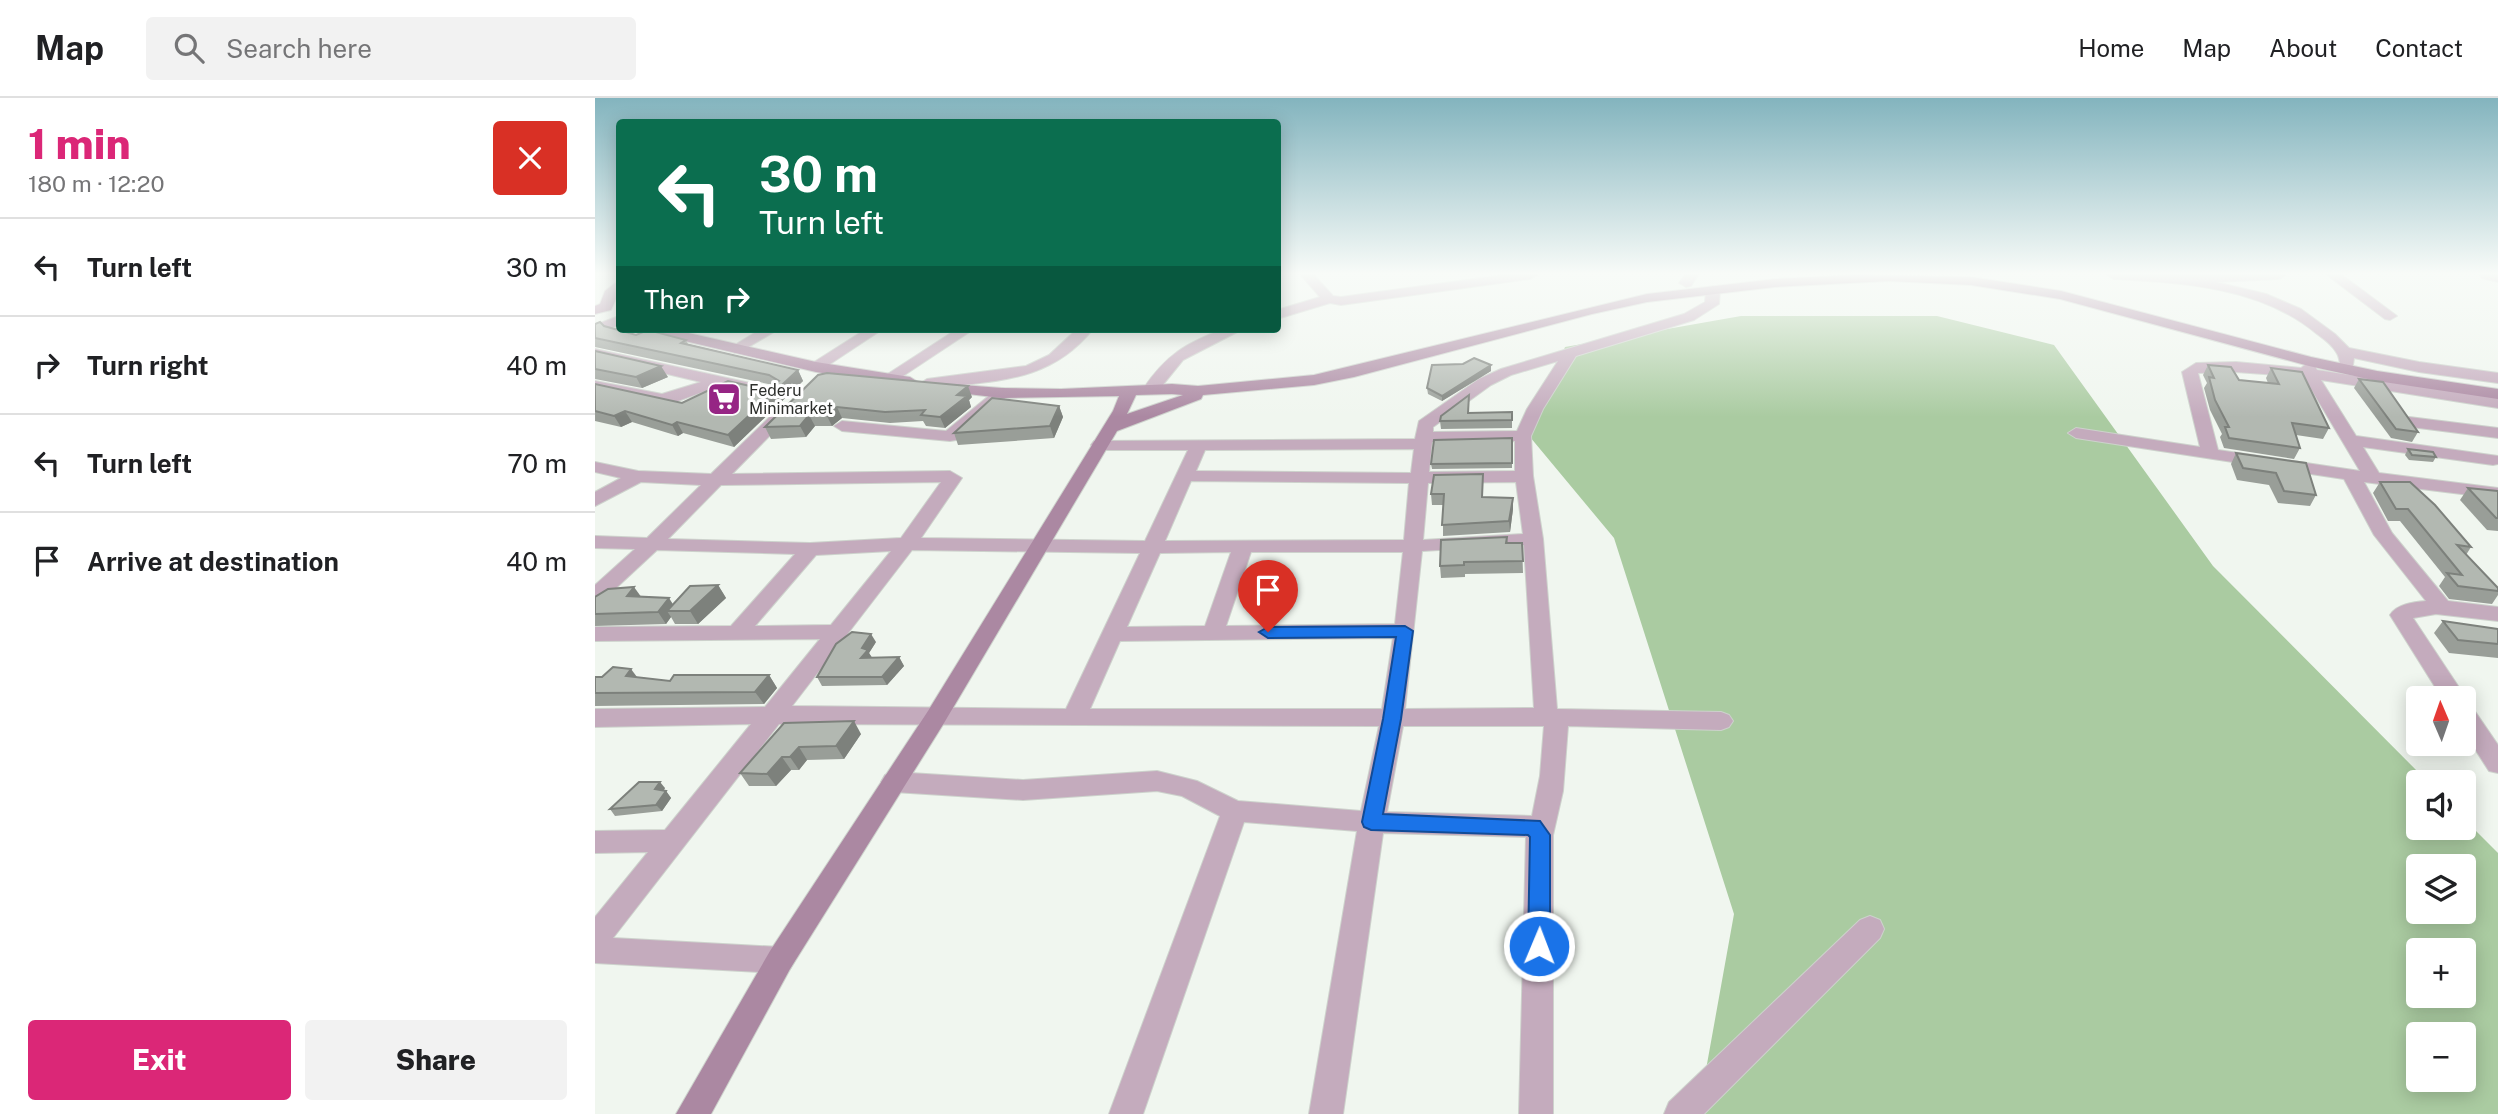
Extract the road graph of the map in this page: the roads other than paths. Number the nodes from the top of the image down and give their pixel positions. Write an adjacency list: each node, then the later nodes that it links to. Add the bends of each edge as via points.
1 (613, 322): 8 (street)
2 (1517, 322): 28 (main road, via 1321,367)
3 (1522, 322): 29 (main road, via 1354,372)
4 (1671, 322): 16 (street)
5 (2155, 322): 19 (main road)
6 (2192, 322): 18 (main road)
7 (2311, 322): 18 (street)
8 (595, 330)
9 (669, 333): 15 (main road)
10 (765, 333): 15 (street)
11 (870, 333): 20 (street)
12 (961, 333): 22 (street)
13 (1082, 333): 25 (street, via 1054,358 1030,370)
14 (1227, 333): 31 (street, via 1172,359)
15 (735, 349): 20 (main road)
16 (1571, 352): 41 (street); 43 (street, via 1485,382 1432,417 1425,425)
17 (595, 353): 24 (street)
18 (2347, 360): 19 (main road); 21 (street); 23 (main road); 26 (main road)
19 (2309, 367): 23 (street); 44 (street); 48 (street, via 2205,367 2190,372)
20 (822, 368): 22 (main road); 57 (street, via 804,393)
21 (2498, 377)
22 (888, 379): 25 (main road)
23 (2381, 381): 33 (main road); 34 (street); 35 (street)
24 (715, 382): 27 (street, via 662,399); 30 (street)
25 (927, 384): 32 (main road)
26 (2498, 384)
27 (595, 386)
28 (1171, 389): 29 (main road); 31 (main road)
29 (1217, 390): 42 (main road, via 1121,422)
30 (762, 391)
31 (1140, 391): 32 (main road); 42 (main road)
32 (1002, 394): 40 (street)
33 (2498, 394)
34 (2498, 403)
35 (2409, 422): 37 (street); 47 (street)
36 (842, 426): 40 (street)
37 (2472, 430): 39 (street); 49 (street)
38 (2077, 433): 48 (street)
39 (2498, 433)
40 (950, 436): 46 (street)
41 (1523, 436): 43 (street); 54 (street)
42 (1105, 437): 45 (street); 67 (main road)
43 (1423, 441): 45 (street); 55 (street)
44 (2353, 441): 47 (street); 56 (street)
45 (1199, 444): 53 (street)
46 (936, 448)
47 (2430, 450): 49 (street)
48 (2211, 455): 51 (street)
49 (2496, 463)
50 (595, 467): 52 (street)
51 (2351, 475): 56 (street); 70 (street, via 2385,535)
52 (638, 476): 57 (street); 59 (street)
53 (1186, 476): 55 (street); 64 (street)
54 (1524, 476): 55 (street); 60 (street)
55 (1419, 478): 66 (street)
56 (2373, 478): 58 (street)
57 (714, 480): 62 (street, via 950,476 953,478); 63 (street)
58 (2496, 495)
59 (595, 500)
60 (1533, 539): 66 (street); 81 (street)
61 (595, 542): 63 (street)
62 (907, 544): 67 (street); 68 (street); 74 (street)
63 (651, 545): 68 (street); 69 (street)
64 (1151, 546): 65 (street); 67 (street); 77 (street)
65 (1243, 546): 66 (street); 75 (street)
66 (1412, 546): 72 (street)
67 (1039, 547): 80 (main road)
68 (810, 549): 73 (street)
69 (595, 596)
70 (2442, 607): 71 (street); 78 (street, via 2401,615)
71 (2498, 614)
72 (1405, 631): 75 (street); 84 (street)
73 (738, 632): 74 (street); 76 (street)
74 (836, 632): 79 (street)
75 (1213, 633): 77 (street)
76 (595, 634)
77 (1114, 634): 83 (street)
78 (2447, 686)
79 (770, 716): 80 (street); 82 (street); 92 (street)
80 (936, 716): 83 (street); 88 (main road)
81 (1551, 717): 84 (street); 85 (street); 91 (street, via 1555,765)
82 (595, 718)
83 (1074, 718): 84 (street)
84 (1392, 719): 90 (street)
85 (1721, 720)
86 (2476, 731): 87 (street)
87 (2498, 764)
88 (894, 782): 89 (street, via 1023,790 1157,781 1188,788); 97 (main road)
89 (1235, 811): 90 (street); 99 (street)
90 (1371, 822): 91 (street, via 1521,824); 100 (street)
91 (1540, 835): 101 (street)
92 (671, 841): 93 (street); 95 (street)
93 (595, 842)
94 (1870, 929): 102 (street)
95 (595, 939)
96 (595, 950): 97 (street)
97 (780, 960): 98 (main road)
98 (693, 1114)
99 (1126, 1114)
100 (1326, 1114)
101 (1536, 1114)
102 (1681, 1114)

